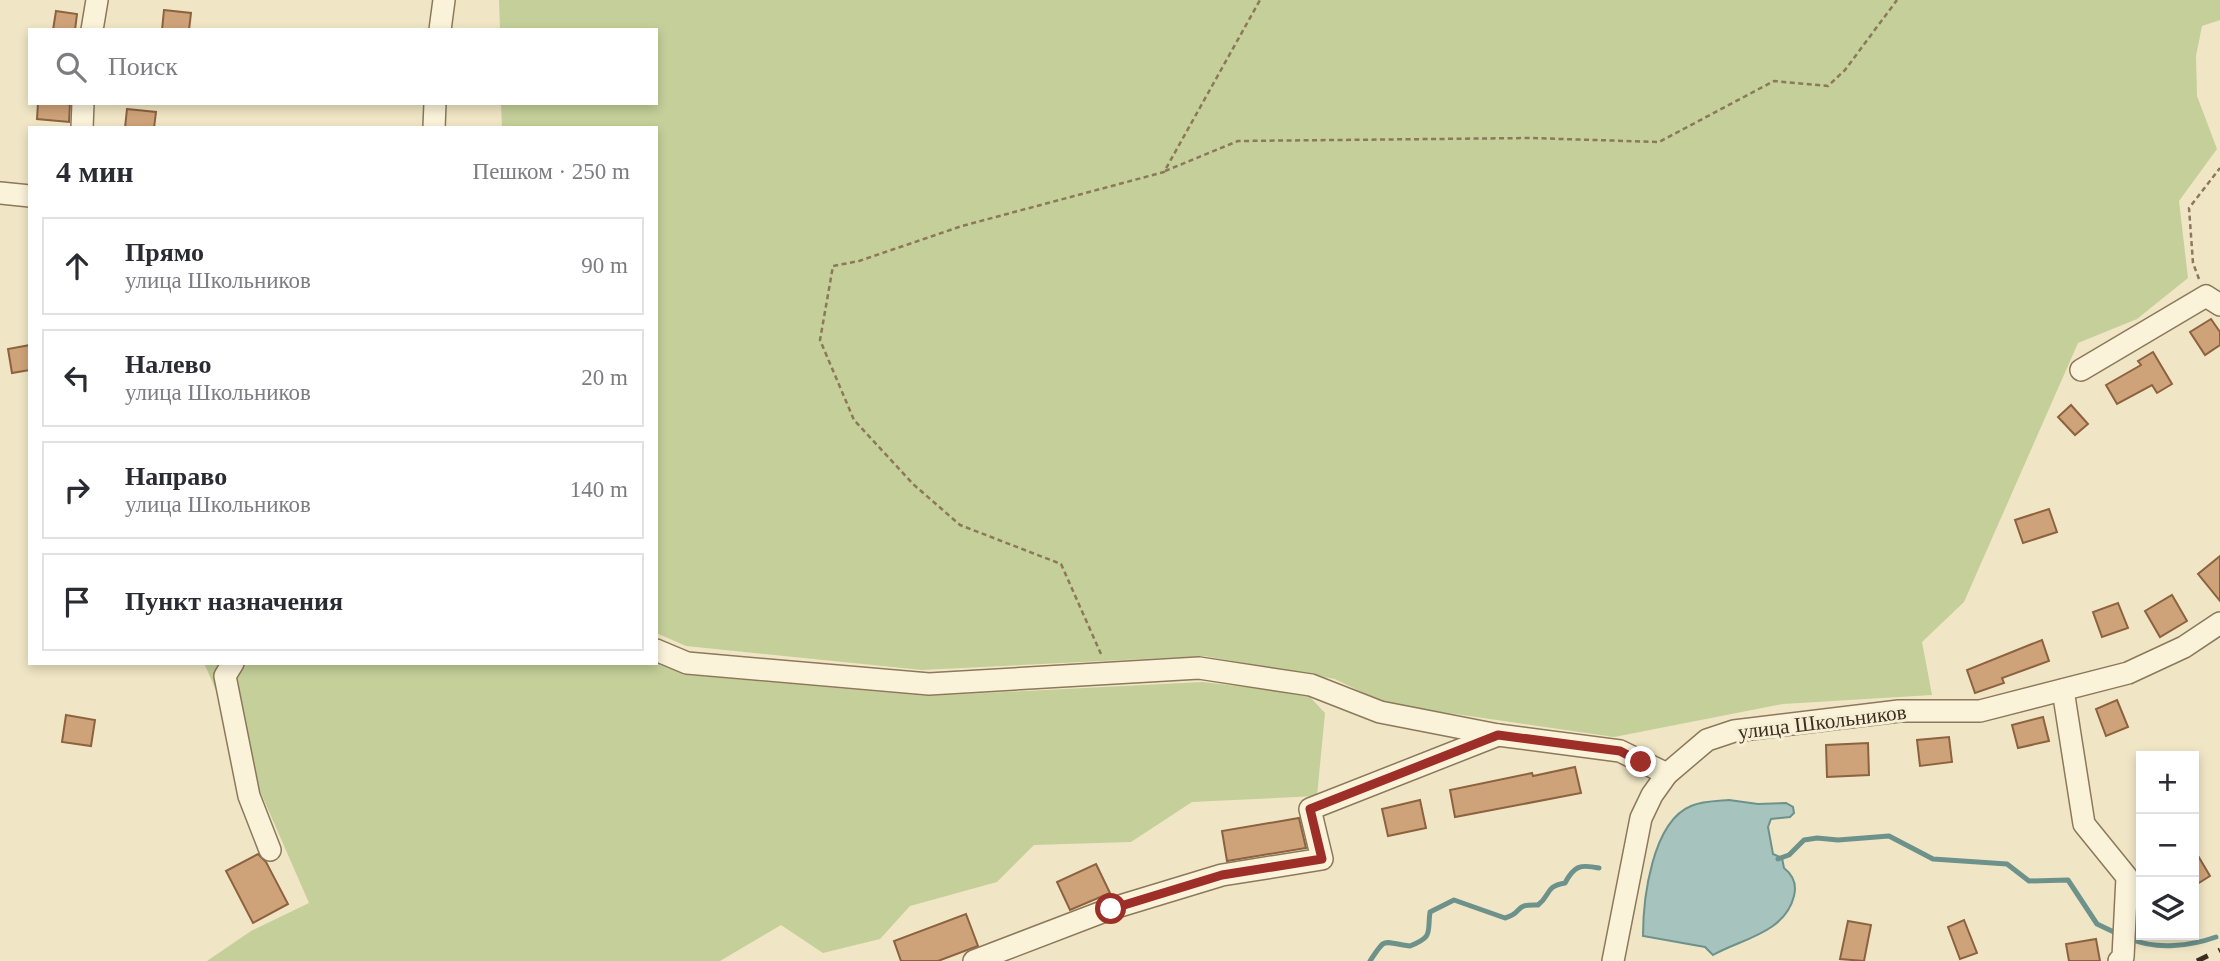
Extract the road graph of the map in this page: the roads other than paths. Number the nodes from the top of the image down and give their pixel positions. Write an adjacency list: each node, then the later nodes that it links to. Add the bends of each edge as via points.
1 (97, 0): 3 (street)
2 (444, 0): 4 (street)
3 (92, 28)
4 (440, 28)
5 (83, 105): 7 (street)
6 (435, 105): 8 (street)
7 (82, 126)
8 (433, 126)
9 (0, 193): 10 (street)
10 (28, 195)
11 (2213, 300): 12 (street)
12 (2081, 370)
13 (2220, 623): 16 (street, улица Школьников, via 2184,647 2128,673)
14 (658, 651): 17 (street, via 687,663 929,684 1199,668 1311,685 1380,712)
15 (232, 665): 19 (street, via 225,676 232,712 250,796)
16 (2063, 690): 18 (street, улица Школьников, via 1980,711 1899,710 1734,731 1707,740); 22 (street, via 2084,824 2127,877 2123,957)
17 (1498, 735): 18 (street, via 1620,751); 20 (street, via 1310,809 1322,859 1222,875 1111,909)
18 (1667, 774): 21 (street, улица Школьников, via 1641,818)
19 (270, 850)
20 (974, 961)
21 (1613, 961)
22 (2119, 961)

